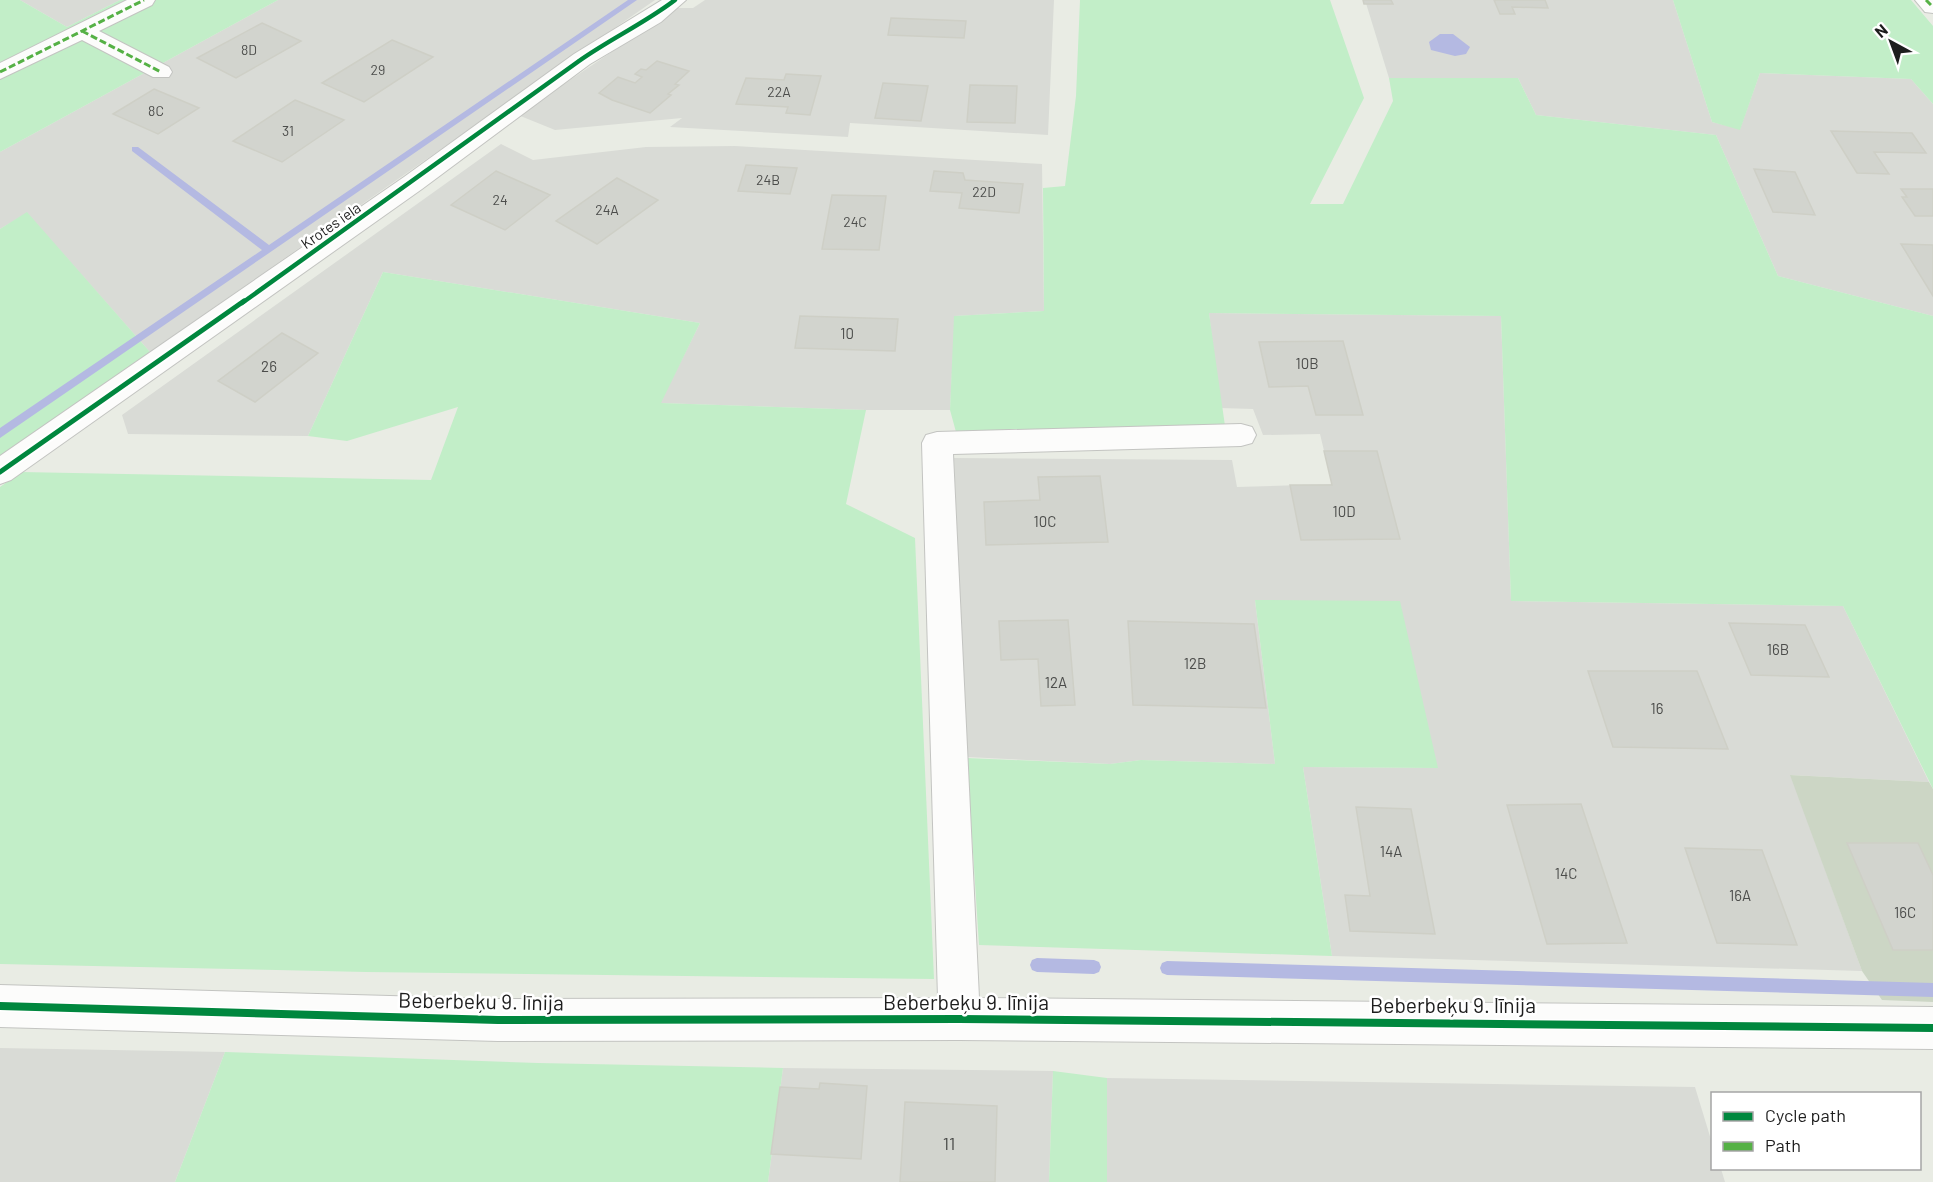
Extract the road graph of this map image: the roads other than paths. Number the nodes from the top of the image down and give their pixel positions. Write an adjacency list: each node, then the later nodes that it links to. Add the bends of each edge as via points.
1 (144, 0): 5 (street)
2 (675, 0): 9 (street, Krotes iela, via 582,59 414,183)
3 (1926, 0): 4 (street)
4 (1933, 8)
5 (82, 31): 6 (street); 7 (street)
6 (0, 72)
7 (161, 72)
8 (1241, 435): 11 (street, via 937,443)
9 (0, 472)
10 (0, 1006): 11 (street, Beberbeķu 9. līnija, via 498,1020)
11 (959, 1019): 12 (street, Beberbeķu 9. līnija)
12 (1933, 1028)

